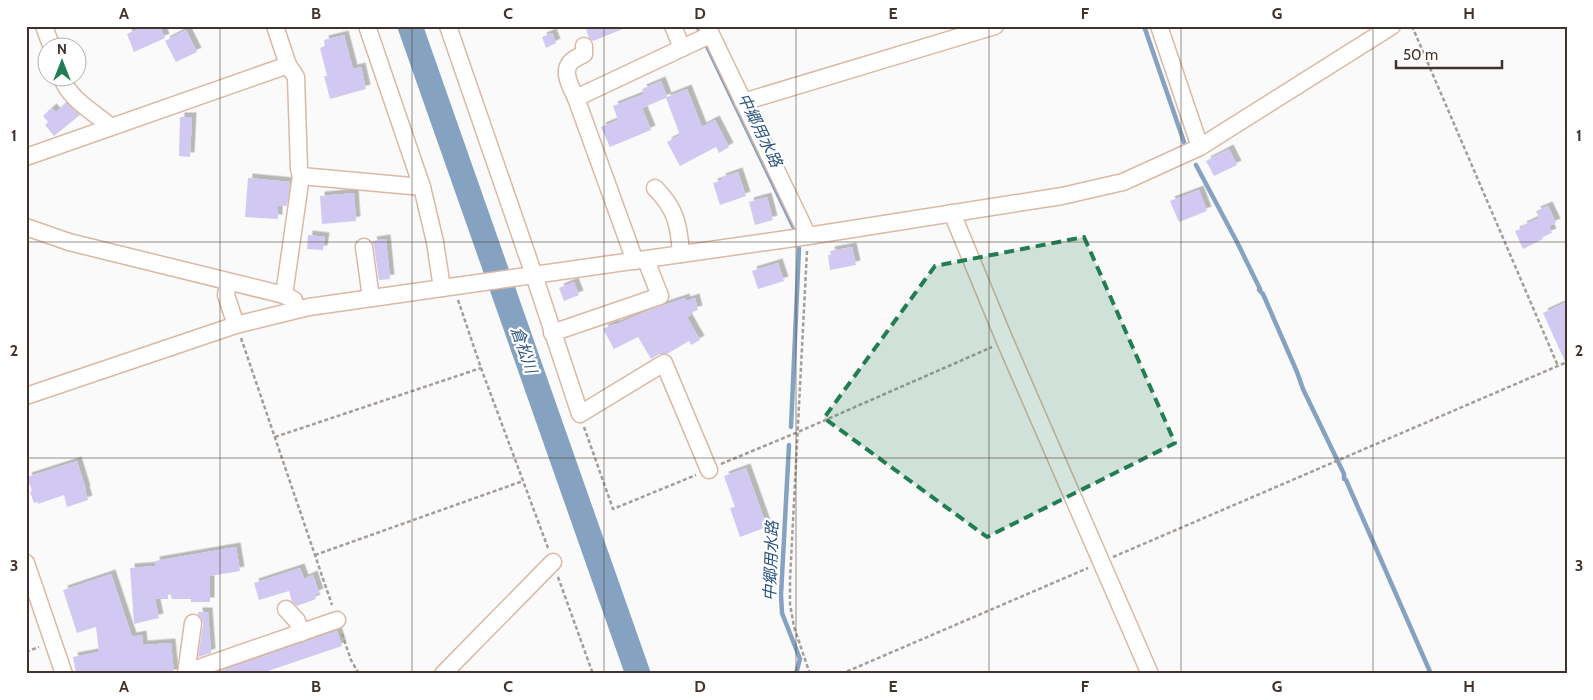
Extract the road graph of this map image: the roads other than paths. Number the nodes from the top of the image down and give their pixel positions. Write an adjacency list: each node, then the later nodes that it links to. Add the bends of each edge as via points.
1 (44, 26): 10 (street)
2 (275, 26): 13 (street)
3 (448, 26): 29 (street)
4 (673, 26): 12 (street)
5 (995, 26): 16 (street)
6 (1159, 26): 18 (street)
7 (1392, 26): 18 (street)
8 (709, 30): 12 (street); 16 (street)
9 (363, 31): 21 (street)
10 (48, 38)
11 (584, 46): 15 (street, via 584,54 572,61 567,72)
12 (682, 48): 15 (street)
13 (288, 65): 17 (street); 20 (street, via 296,76)
14 (67, 88): 17 (street)
15 (576, 98): 28 (street)
16 (743, 102): 25 (street)
17 (112, 127): 19 (street)
18 (1200, 147): 23 (street, via 1123,182 1062,196)
19 (26, 157)
20 (300, 176): 21 (street); 32 (street)
21 (416, 186): 31 (street)
22 (655, 188): 27 (street, via 674,212)
23 (952, 213): 25 (street); 48 (street)
24 (26, 227): 30 (street, via 69,242)
25 (808, 236): 27 (street)
26 (364, 247): 33 (street)
27 (681, 254): 28 (street)
28 (640, 260): 29 (street); 36 (street, via 660,296)
29 (532, 276): 31 (street); 36 (street)
30 (228, 282): 32 (street); 35 (street, via 226,295)
31 (448, 287): 33 (street)
32 (284, 295): 34 (street)
33 (371, 298): 34 (street)
34 (309, 307): 35 (street)
35 (236, 325): 37 (street)
36 (552, 332): 38 (street, via 580,414 664,363)
37 (26, 396)
38 (709, 470)
39 (554, 562): 47 (street)
40 (26, 563): 46 (street)
41 (286, 609): 44 (street, via 297,621)
42 (337, 620): 44 (street)
43 (193, 623): 45 (street)
44 (301, 633): 45 (street)
45 (187, 673)
46 (64, 674)
47 (443, 674)
48 (1150, 674)

